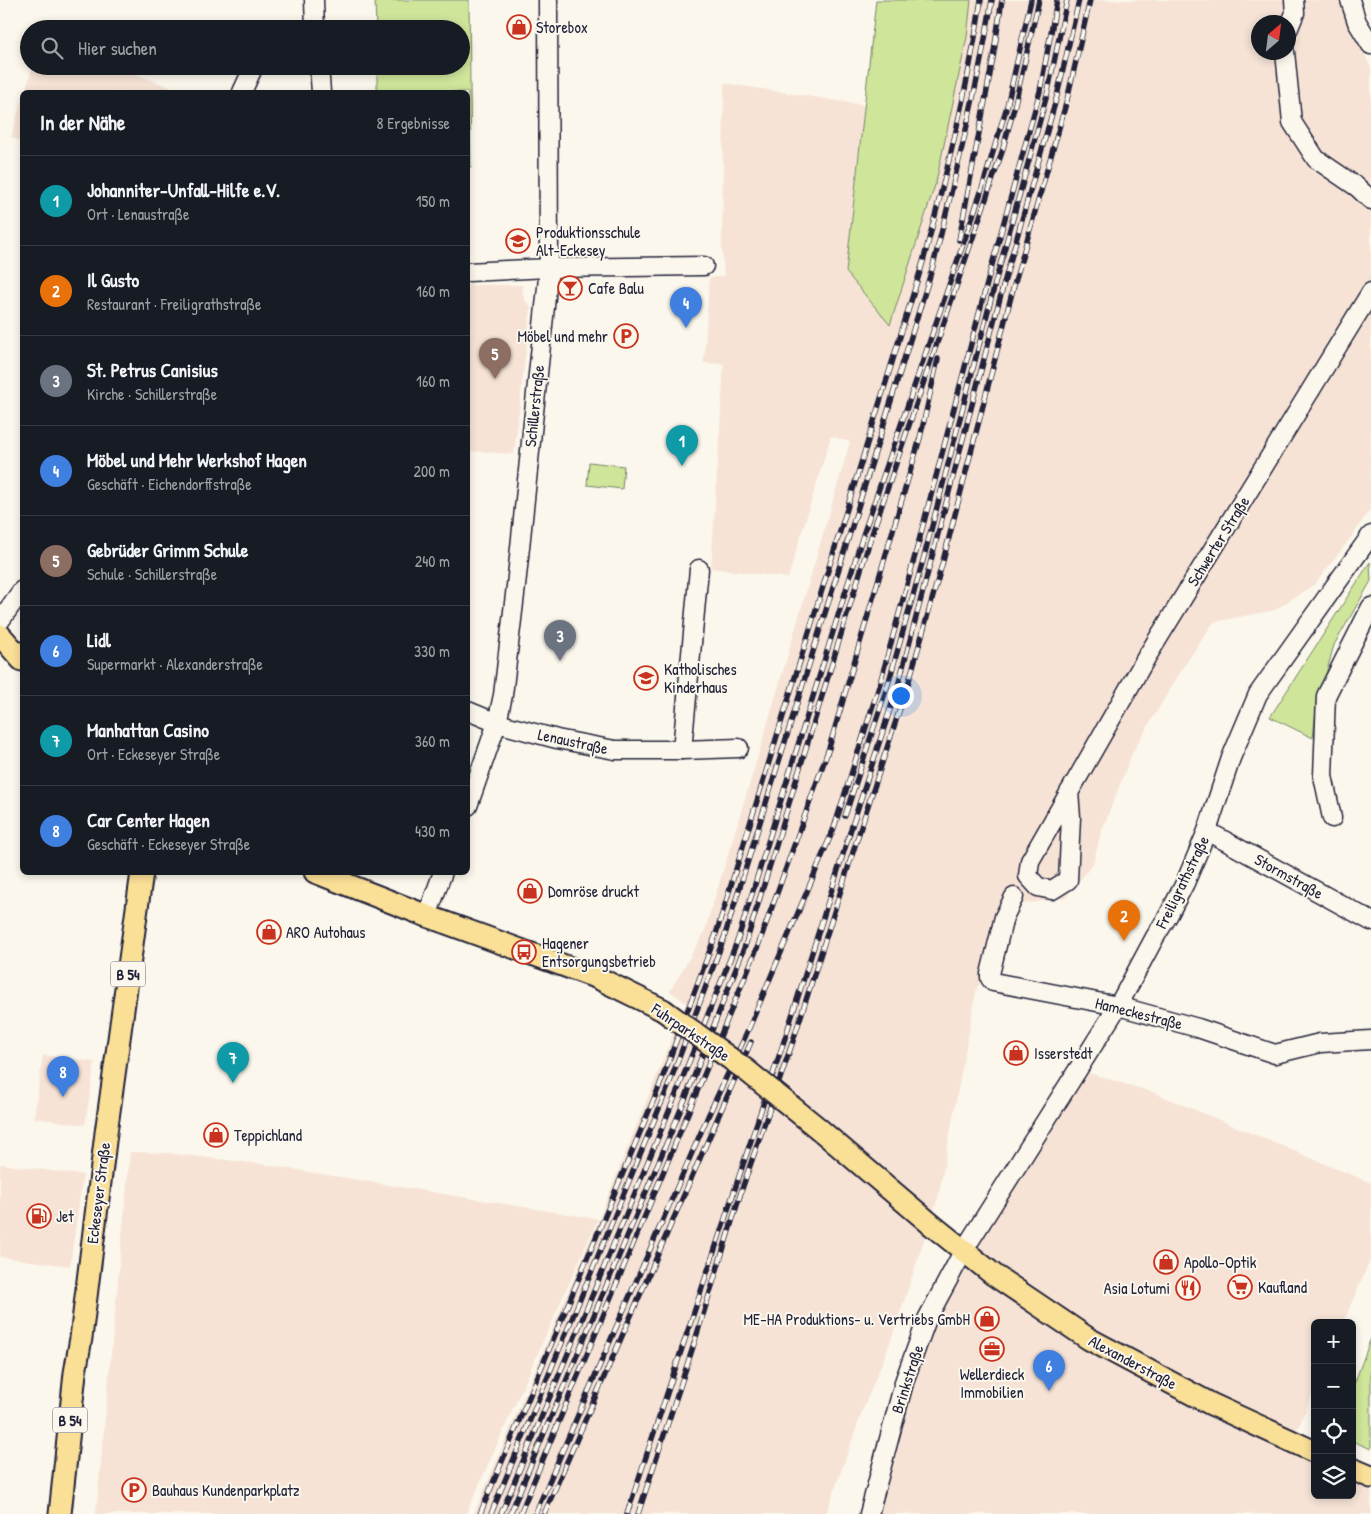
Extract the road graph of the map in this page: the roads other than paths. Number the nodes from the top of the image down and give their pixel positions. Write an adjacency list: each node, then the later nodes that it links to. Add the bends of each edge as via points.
1 (314, 0): 6 (street)
2 (548, 0): 15 (street, Schillerstraße)
3 (1294, 0): 5 (street)
4 (1350, 0): 7 (street, via 1357,22)
5 (1294, 15)
6 (315, 20)
7 (1371, 45)
8 (1286, 60): 13 (street, via 1292,122 1316,159)
9 (250, 75): 11 (street)
10 (320, 75): 12 (street)
11 (243, 90)
12 (321, 90)
13 (1371, 200)
14 (704, 266): 15 (street)
15 (549, 268): 16 (street); 28 (street, Schillerstraße, via 511,636)
16 (470, 272)
17 (1371, 292): 31 (street, Schwerter Straße, via 1146,658)
18 (1368, 544): 34 (street, Freiligrathstraße, via 1258,694 1231,758)
19 (699, 569): 30 (street)
20 (20, 593): 22 (street)
21 (1371, 607): 33 (street, via 1326,696 1323,776)
22 (0, 621)
23 (0, 631): 25 (main road)
24 (0, 635): 26 (main road)
25 (20, 639)
26 (20, 658)
27 (470, 712): 28 (street, Lenaustraße)
28 (497, 723): 30 (street, Lenaustraße, via 615,750); 32 (street, Schillerstraße)
29 (739, 748): 30 (street, Lenaustraße)
30 (682, 750)
31 (1069, 792): 31 (street, Schwerter Straße, via 1030,861 1028,876 1038,887 1052,890 1068,880)
32 (470, 800)
33 (1332, 818)
34 (1207, 831): 40 (street, Stormstraße); 41 (street, Freiligrathstraße, via 1186,883)
35 (142, 875): 47 (main road, Eckeseyer Straße / B 54, via 74,1382)
36 (323, 875): 39 (main road, Fuhrparkstraße)
37 (442, 875): 39 (street)
38 (1014, 897): 41 (street, Hameckestraße, via 1004,917 990,974 993,982)
39 (427, 916): 43 (main road, Fuhrparkstraße, bridge, via 598,978 663,1010 760,1081)
40 (1371, 921)
41 (1118, 1006): 42 (street, Hameckestraße, via 1275,1054 1320,1043); 43 (street, Freiligrathstraße)
42 (1371, 1040)
43 (964, 1250): 44 (main road, Alexanderstraße, via 994,1275 1089,1339 1211,1404); 48 (street, Brinkstraße, via 927,1319 905,1379)
44 (1311, 1450)
45 (1356, 1470): 46 (main road)
46 (1371, 1477)
47 (60, 1514)
48 (868, 1514)

